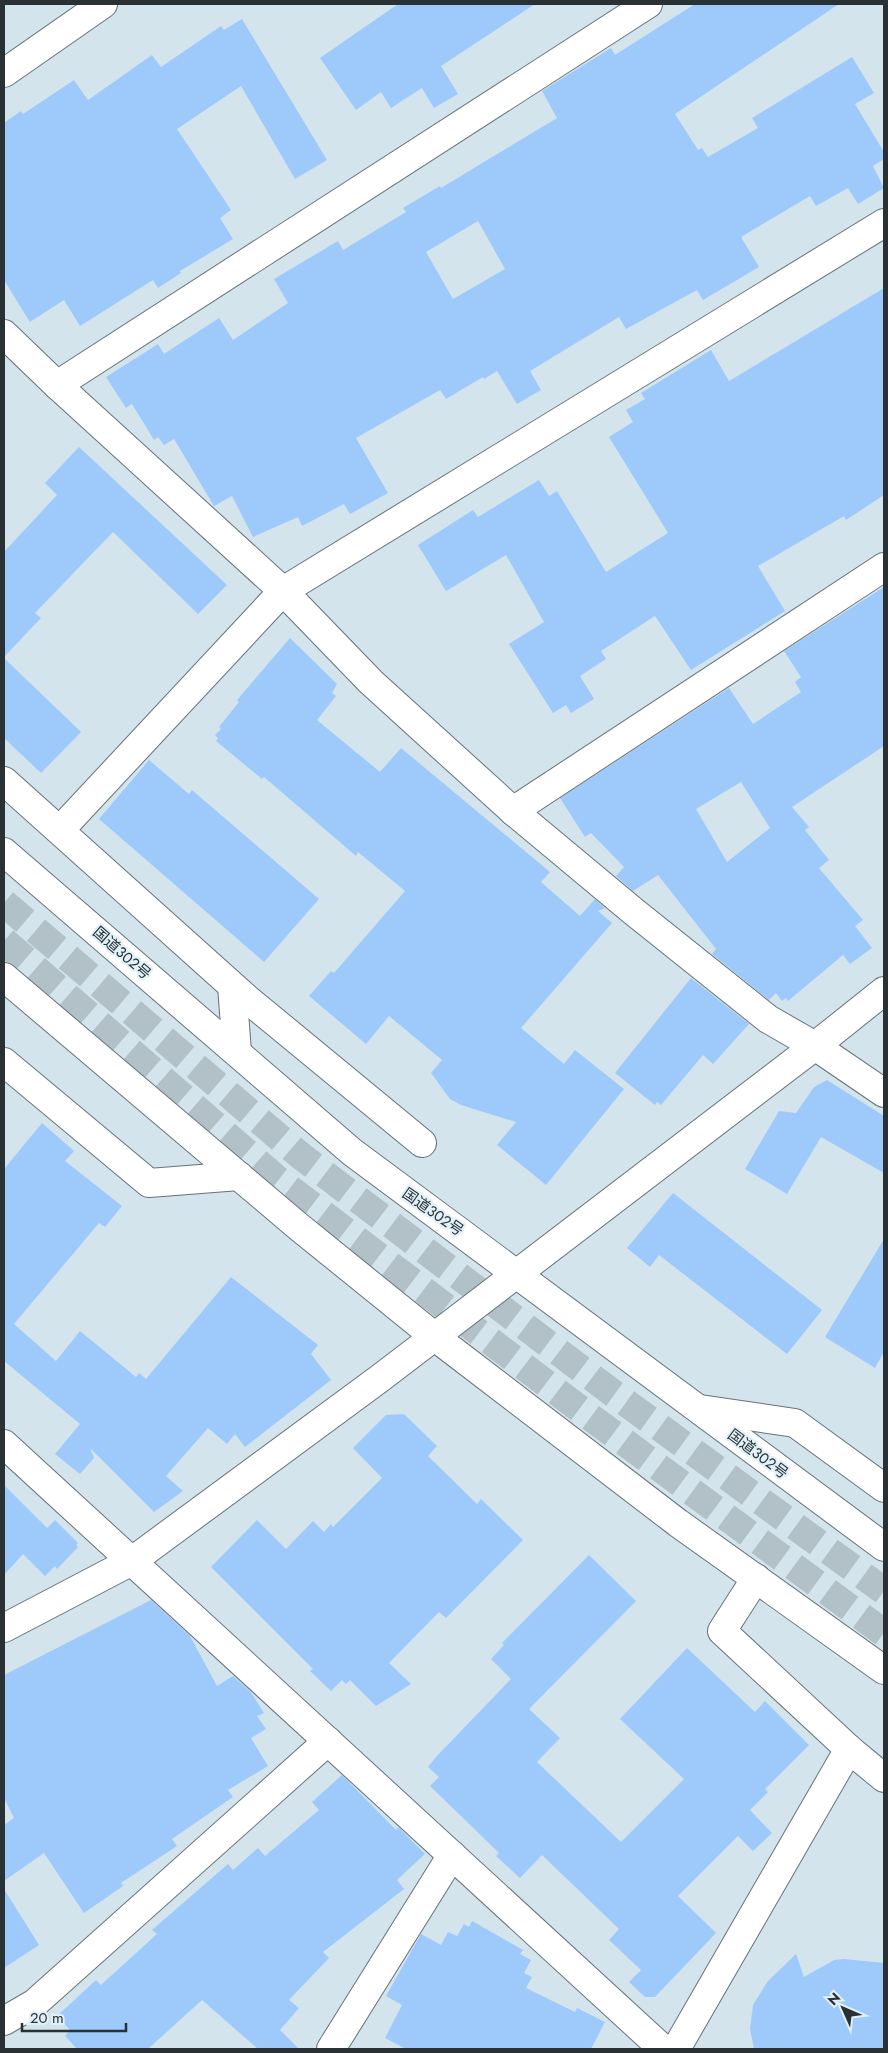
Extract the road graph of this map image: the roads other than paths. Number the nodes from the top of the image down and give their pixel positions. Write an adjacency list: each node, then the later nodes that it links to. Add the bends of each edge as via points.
1 (103, 4): 3 (main road)
2 (648, 4): 6 (main road)
3 (4, 73)
4 (884, 223): 8 (main road)
5 (4, 334): 6 (main road)
6 (57, 385): 8 (main road)
7 (884, 567): 10 (main road)
8 (283, 591): 10 (main road, via 372,682); 11 (main road)
9 (4, 780): 11 (main road)
10 (513, 810): 16 (main road, via 768,1019)
11 (60, 830): 14 (main road)
12 (4, 852): 17 (main road, 国道302号)
13 (4, 977): 21 (main road)
14 (232, 986): 17 (main road); 20 (main road)
15 (884, 991): 16 (main road)
16 (815, 1046): 19 (main road); 22 (main road)
17 (237, 1052): 22 (main road, 国道302号, via 352,1152)
18 (4, 1062): 21 (main road, via 149,1183)
19 (884, 1093)
20 (422, 1143)
21 (239, 1176): 23 (main road)
22 (517, 1273): 23 (main road); 24 (main road, 国道302号)
23 (435, 1337): 28 (main road); 29 (main road)
24 (699, 1409): 26 (main road, via 795,1423); 27 (main road, 国道302号)
25 (4, 1444): 28 (main road)
26 (884, 1488)
27 (884, 1546)
28 (132, 1561): 30 (main road); 32 (main road)
29 (756, 1578): 31 (main road); 33 (main road, via 722,1631)
30 (4, 1628)
31 (884, 1670)
32 (328, 1740): 35 (main road); 36 (main road, via 35,2003)
33 (850, 1749): 34 (main road); 39 (main road)
34 (884, 1778)
35 (452, 1855): 37 (main road); 38 (main road)
36 (4, 2021)
37 (330, 2049)
38 (663, 2049)
39 (676, 2049)

